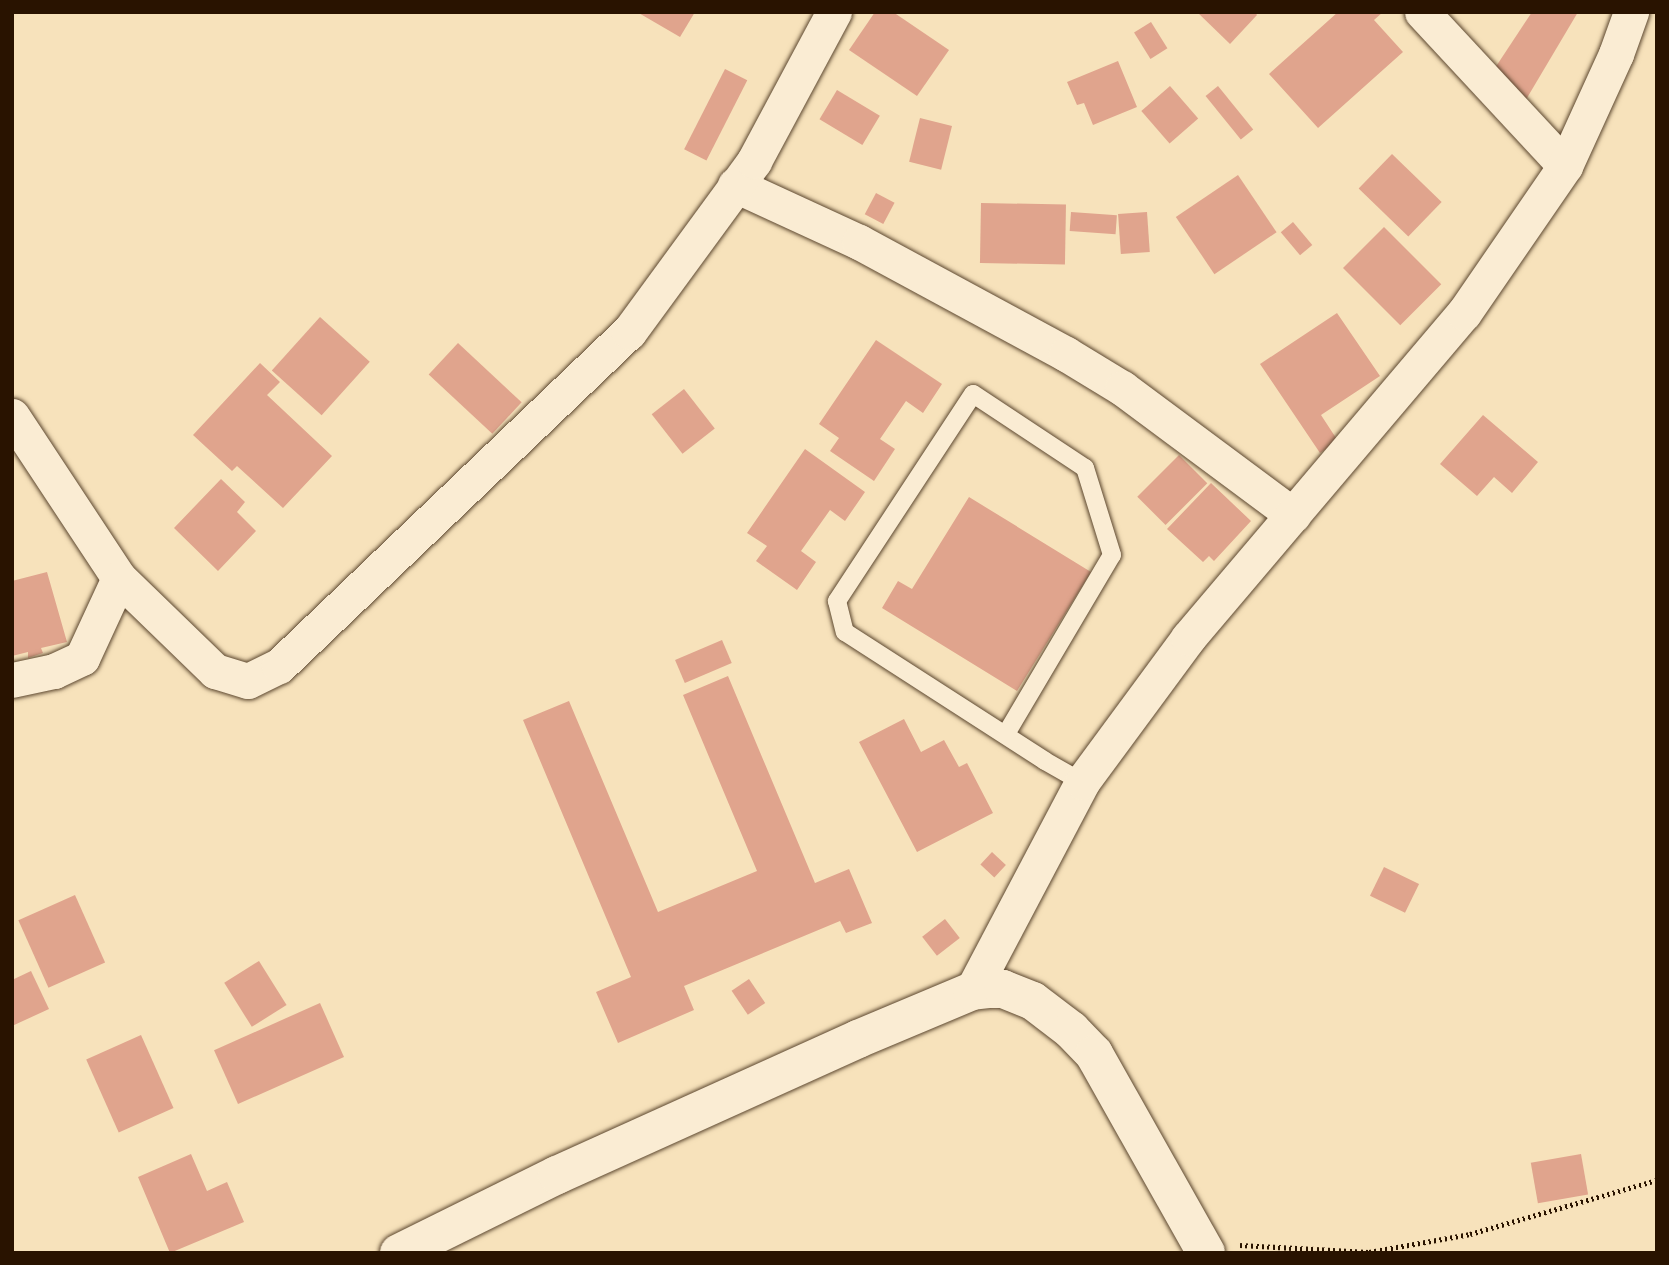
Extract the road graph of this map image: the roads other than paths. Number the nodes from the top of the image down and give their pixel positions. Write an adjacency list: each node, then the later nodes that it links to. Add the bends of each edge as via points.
1 (834, 12): 5 (street, via 754,161)
2 (1422, 12): 4 (street)
3 (1631, 12): 4 (street)
4 (1565, 166): 7 (street, via 1464,313)
5 (735, 185): 7 (street, via 859,242 1066,354 1122,388); 8 (street, via 629,332 279,666 248,681 215,671)
6 (12, 416): 8 (street)
7 (1293, 515): 11 (street, via 1188,638)
8 (119, 578): 9 (street, via 82,658 54,671)
9 (12, 680)
10 (1006, 734): 10 (lane, via 845,632 837,601 973,394 1085,468 1112,555); 11 (lane)
11 (1082, 782): 12 (street)
12 (972, 991): 13 (street, via 1003,989 1032,1001 1071,1030 1094,1055); 14 (street, via 557,1175)
13 (1203, 1248)
14 (399, 1253)

